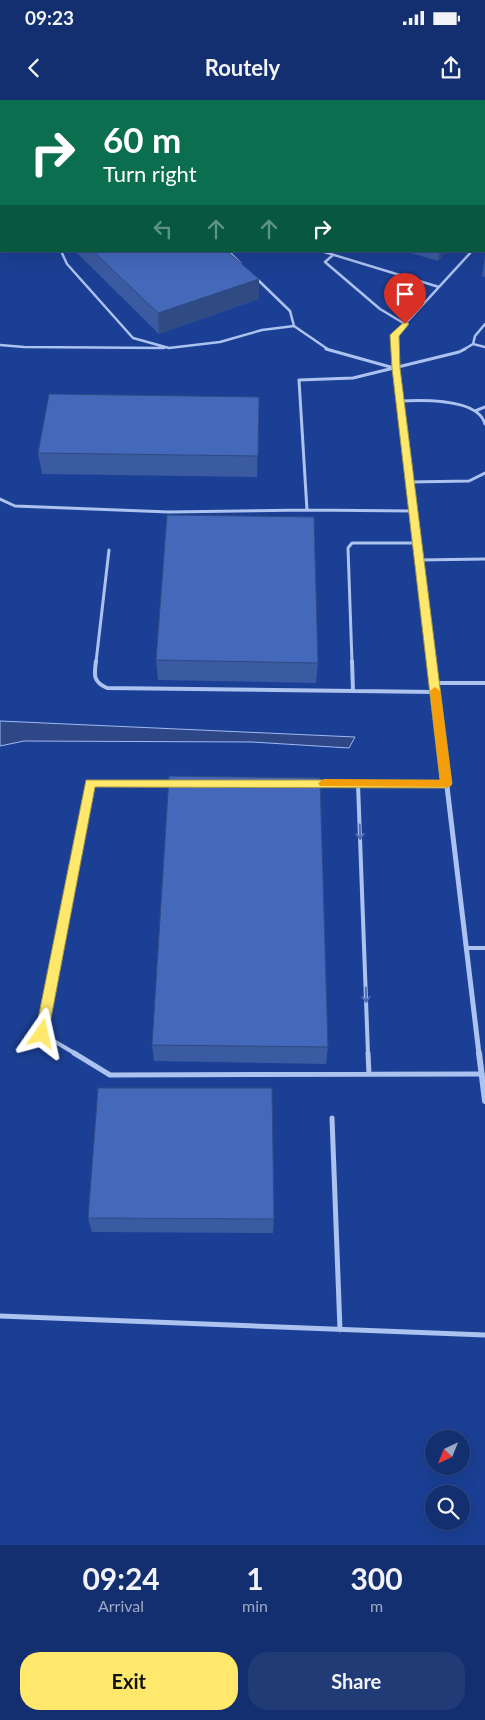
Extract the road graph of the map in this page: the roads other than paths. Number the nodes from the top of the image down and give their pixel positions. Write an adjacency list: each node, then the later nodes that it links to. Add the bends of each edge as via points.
1 (61, 252): 15 (lane, via 67,264 133,338)
2 (229, 252): 6 (lane)
3 (324, 252): 5 (lane)
4 (471, 252): 8 (lane)
5 (332, 255): 8 (lane); 9 (lane, via 325,262 380,309)
6 (241, 264)
7 (254, 276): 11 (lane, via 290,311)
8 (439, 288): 9 (lane)
9 (405, 324): 16 (lane, via 394,335)
10 (485, 324): 12 (lane)
11 (294, 326): 15 (lane, via 262,330 220,342); 16 (lane, via 326,348)
12 (473, 344): 14 (lane); 16 (lane, via 459,352)
13 (0, 345): 15 (lane)
14 (485, 347)
15 (169, 348)
16 (396, 368): 17 (street); 24 (lane, via 353,378 299,380)
17 (400, 401): 19 (lane, via 444,400); 22 (street)
18 (485, 408): 19 (lane)
19 (475, 411): 20 (lane)
20 (485, 424)
21 (484, 475): 22 (lane, via 469,481)
22 (410, 482): 25 (street)
23 (0, 499): 24 (lane, via 15,506 169,512)
24 (307, 510): 25 (lane)
25 (413, 511): 26 (street)
26 (417, 543): 29 (street); 32 (lane, via 352,543 348,548)
27 (109, 550): 32 (lane, via 94,677 98,684 107,688)
28 (485, 559): 29 (lane)
29 (419, 560): 30 (street)
30 (434, 683): 31 (lane); 33 (street)
31 (485, 683)
32 (353, 691): 33 (lane)
33 (435, 692): 37 (street)
34 (179, 783): 40 (lane, via 90,783 42,1034 110,1075)
35 (308, 783): 36 (lane)
36 (358, 784): 37 (lane); 40 (lane, one-way to 40)
37 (446, 784): 38 (street)
38 (466, 948): 39 (lane); 41 (street)
39 (485, 948)
40 (370, 1074): 41 (lane)
41 (482, 1074): 42 (street)
42 (485, 1102)
43 (332, 1118): 45 (lane)
44 (0, 1316): 45 (lane)
45 (340, 1330): 46 (lane)
46 (485, 1335)

